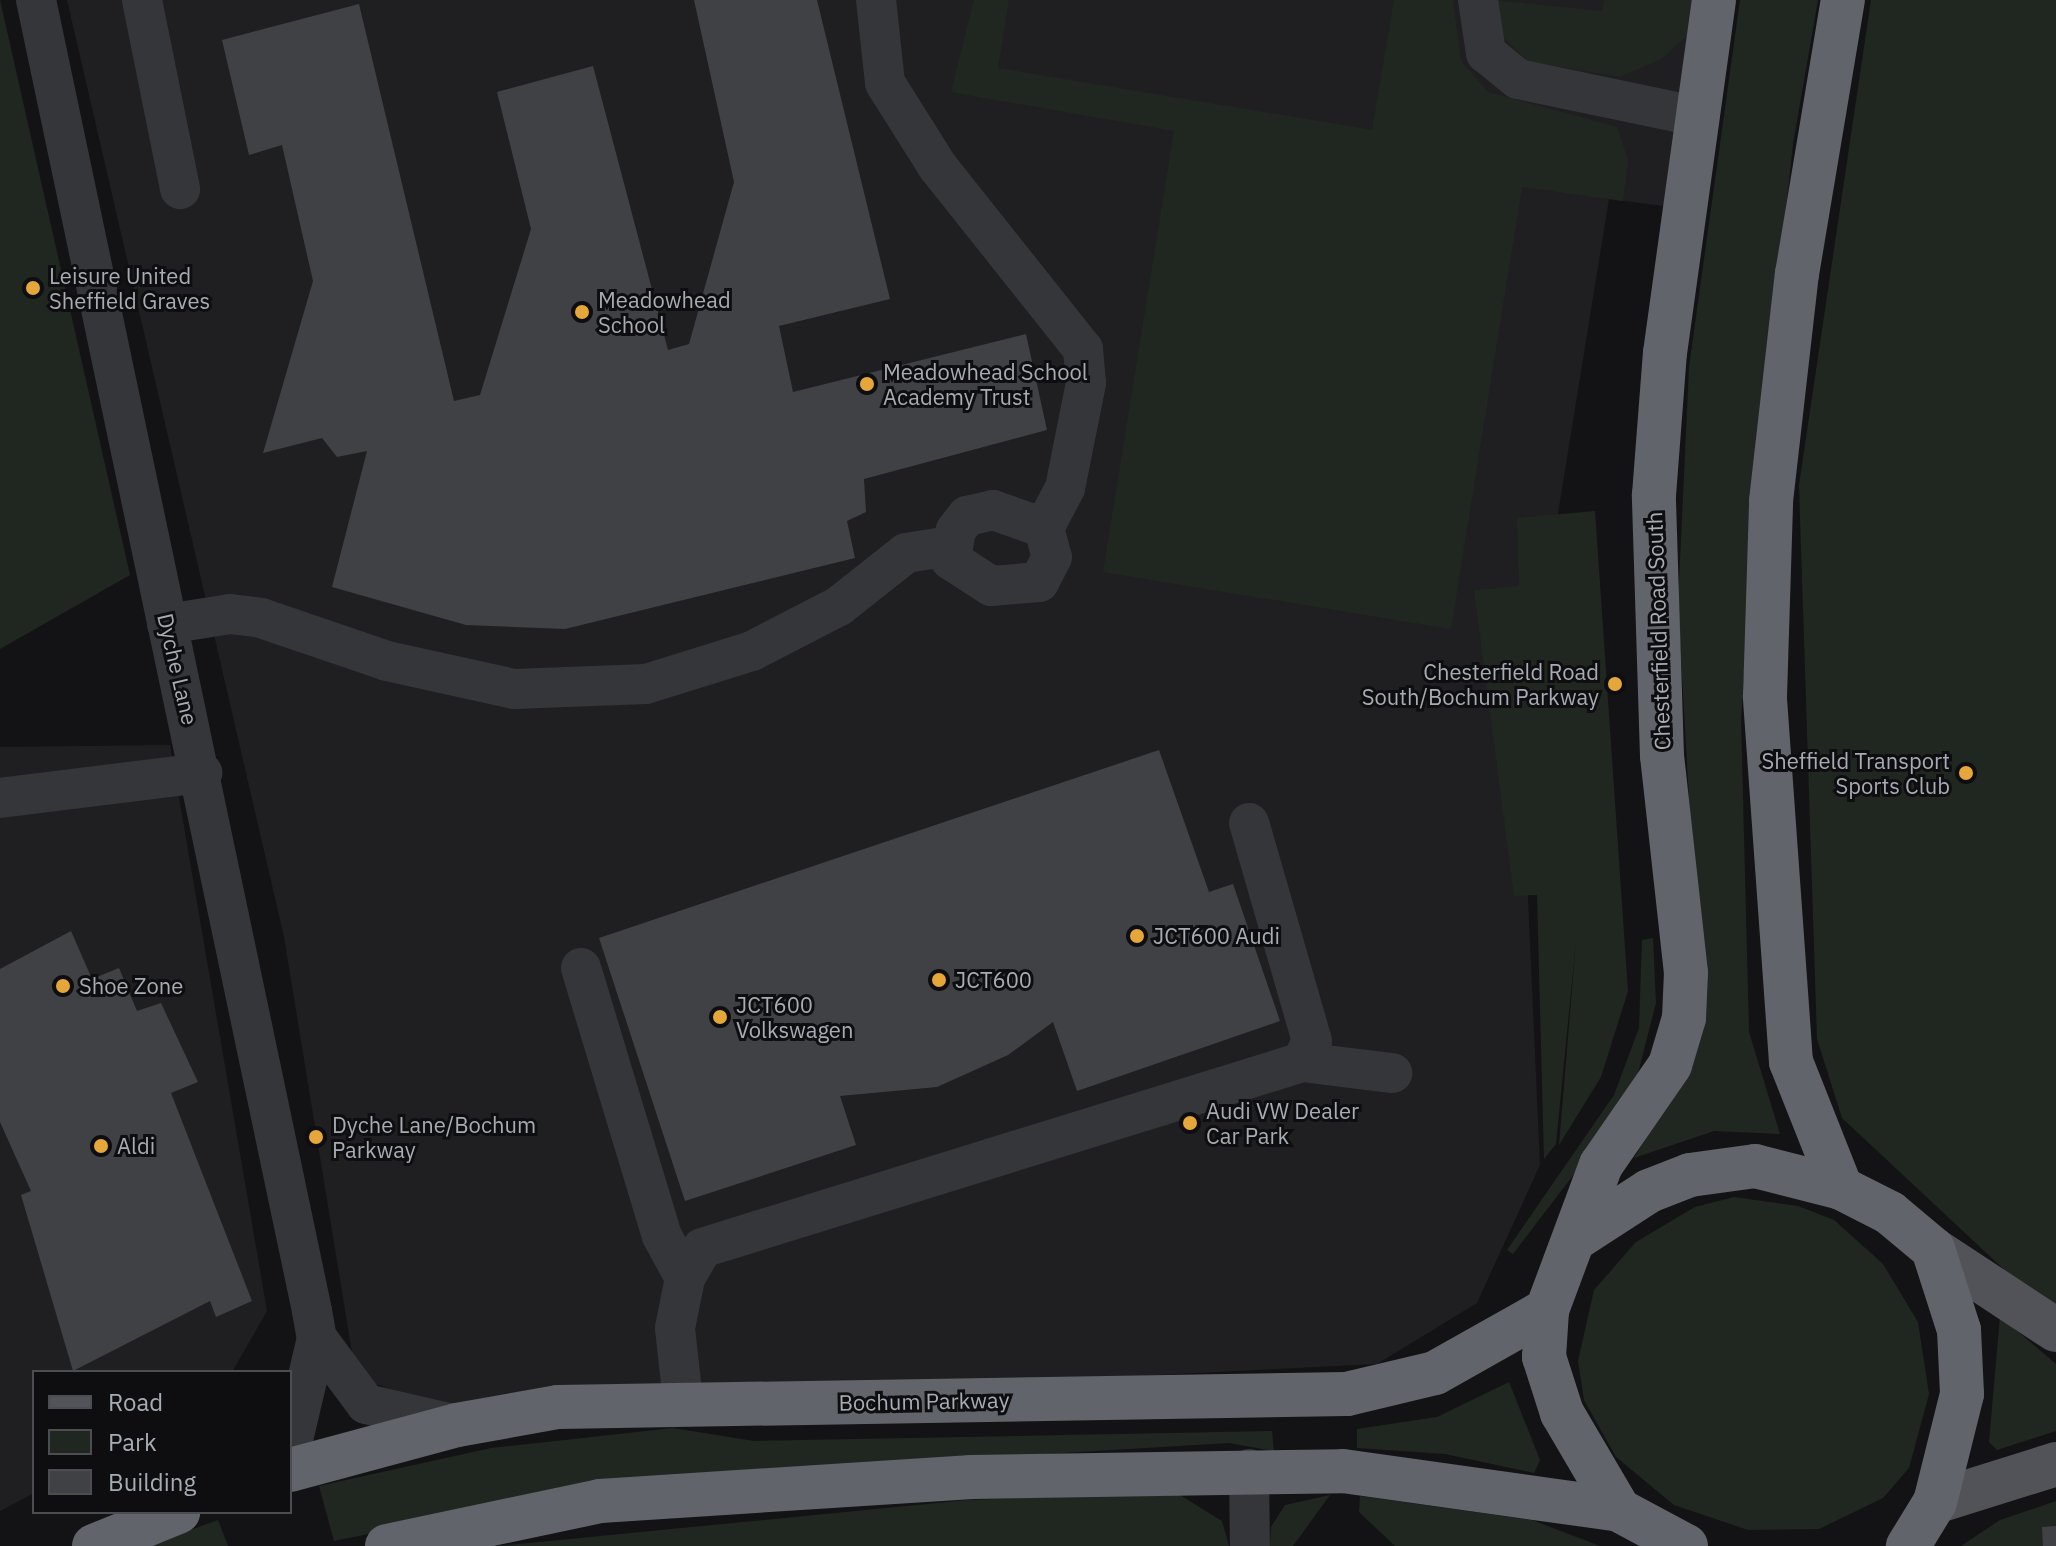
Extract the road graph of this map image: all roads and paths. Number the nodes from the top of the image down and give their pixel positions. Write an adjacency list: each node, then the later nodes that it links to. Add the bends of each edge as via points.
1 (36, 0): 11 (street, Dyche Lane)
2 (142, 0): 8 (street)
3 (876, 0): 9 (street, via 885,83 938,167 1083,349 1086,383 1065,488)
4 (1478, 0): 7 (street, via 1486,53 1518,79)
5 (1714, 0): 7 (highway, Chesterfield Road South)
6 (1843, 0): 18 (highway, via 1797,274 1771,501 1765,696 1791,1062)
7 (1695, 116): 19 (highway, Chesterfield Road South, via 1654,495 1662,756 1687,992 1670,1065 1601,1165)
8 (180, 189)
9 (1044, 528): 10 (street, via 1014,514 979,511 956,530); 10 (street, via 1048,573 1025,589 970,579 951,560)
10 (950, 546): 11 (street, via 906,553 839,606 752,651 646,684 514,689 387,661 261,618 230,614)
11 (167, 624): 12 (street, Dyche Lane)
12 (202, 773): 13 (street); 24 (street, Dyche Lane)
13 (0, 798)
14 (1249, 823): 16 (street, via 1312,1041)
15 (581, 968): 21 (street, via 662,1236)
16 (1302, 1062): 17 (street); 21 (street, via 702,1248)
17 (1392, 1073)
18 (1841, 1188): 19 (highway, via 1786,1171 1723,1168 1649,1191); 20 (highway, via 1890,1213)
19 (1578, 1237): 22 (highway, Chesterfield Road South)
20 (1933, 1249): 23 (main road); 31 (highway, via 1959,1330 1962,1394)
21 (685, 1278): 25 (street, via 675,1328)
22 (1547, 1310): 25 (highway, Bochum Parkway, via 1435,1373 1347,1394); 32 (highway, via 1550,1387)
23 (2056, 1330)
24 (317, 1338): 26 (street, Dyche Lane, via 366,1404); 27 (street, Dyche Lane)
25 (683, 1401): 26 (highway, Bochum Parkway, via 558,1407)
26 (457, 1425): 29 (highway, Bochum Parkway)
27 (292, 1444)
28 (2056, 1464): 31 (main road)
29 (292, 1469)
30 (1249, 1469): 32 (highway, via 1436,1479); 35 (highway, via 972,1477 600,1501); 36 (street)
31 (1935, 1502): 38 (highway)
32 (1619, 1510): 37 (highway)
33 (173, 1514): 34 (highway)
34 (94, 1546)
35 (387, 1546)
36 (1250, 1546)
37 (1686, 1546)
38 (1908, 1546)

